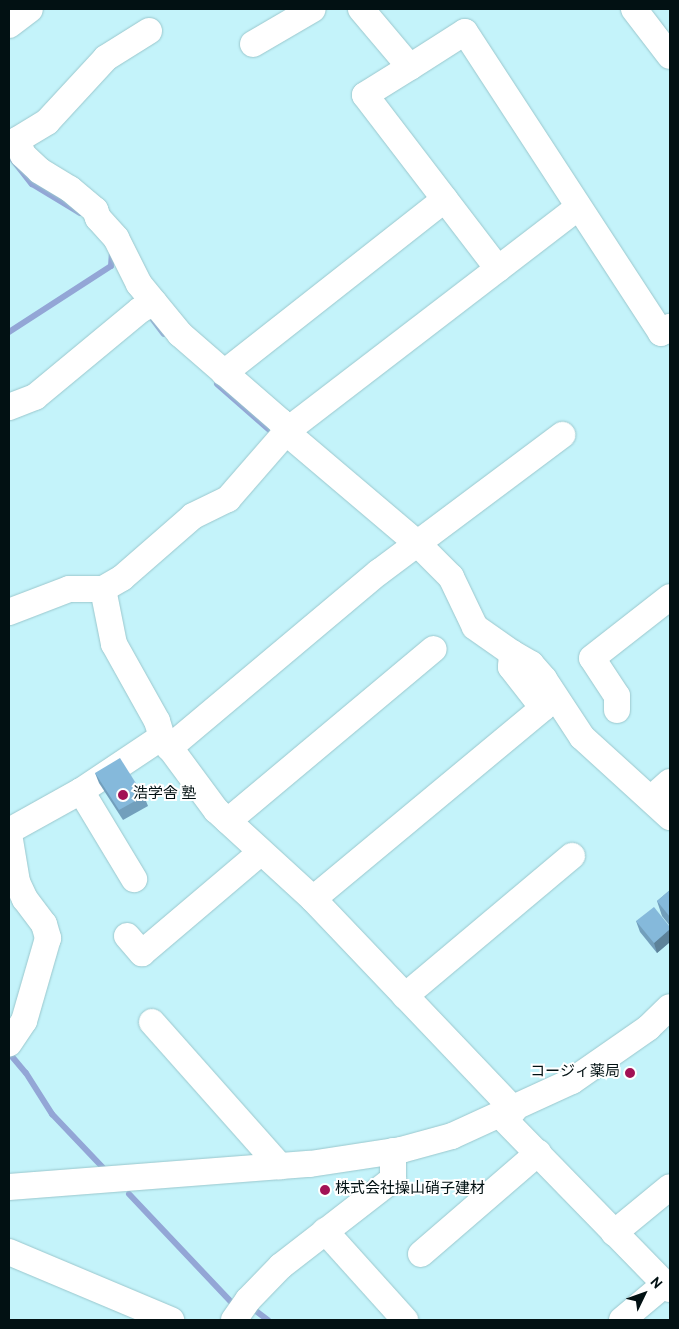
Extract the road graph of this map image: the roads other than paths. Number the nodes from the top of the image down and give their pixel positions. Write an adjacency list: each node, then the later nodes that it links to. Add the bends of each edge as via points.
1 (30, 9): 5 (street)
2 (313, 9): 7 (street)
3 (361, 9): 9 (street)
4 (634, 9): 8 (street)
5 (9, 25)
6 (149, 31): 10 (street, via 106,58 47,122)
7 (253, 44)
8 (670, 56)
9 (410, 67): 11 (street, via 365,95); 12 (street, via 465,32)
10 (13, 136): 14 (street, via 24,155 40,171 70,189 95,210 116,238)
11 (445, 199): 13 (street); 16 (street)
12 (577, 208): 13 (street); 15 (street, via 661,333)
13 (498, 269): 18 (street)
14 (147, 306): 16 (street); 17 (street, via 34,397)
15 (670, 326)
16 (224, 372): 18 (street)
17 (9, 407)
18 (284, 435): 20 (street); 21 (street, via 228,499 193,516 122,578)
19 (562, 435): 20 (street)
20 (414, 546): 25 (street, via 451,577 475,626); 27 (street)
21 (102, 589): 23 (street, via 69,589); 27 (street, via 114,644 157,721)
22 (670, 597): 26 (street, via 592,658 617,696)
23 (9, 612)
24 (434, 650): 31 (street)
25 (511, 658): 28 (street, via 531,664 582,737); 36 (street, via 543,708)
26 (616, 710)
27 (165, 742): 29 (street); 31 (street)
28 (661, 790): 30 (street)
29 (81, 791): 32 (street); 35 (street)
30 (670, 817)
31 (228, 821): 33 (street)
32 (9, 833): 41 (street, via 17,882 44,924 48,938 24,1021)
33 (261, 852): 36 (street); 37 (street, via 142,953)
34 (572, 856): 38 (street)
35 (134, 879)
36 (313, 900): 38 (street)
37 (127, 936)
38 (405, 996): 42 (street)
39 (670, 1007): 42 (street, via 648,1028 572,1081)
40 (152, 1022): 45 (street)
41 (9, 1043)
42 (507, 1112): 43 (street, via 452,1136); 44 (street)
43 (393, 1151): 45 (street); 48 (street, via 393,1179)
44 (538, 1153): 49 (street); 51 (street)
45 (280, 1166): 46 (street)
46 (9, 1187)
47 (670, 1187): 49 (street)
48 (325, 1231): 54 (street, via 281,1266 248,1300); 55 (street)
49 (614, 1233): 52 (street)
50 (9, 1252): 53 (street)
51 (421, 1254)
52 (668, 1287): 56 (street)
53 (171, 1320)
54 (234, 1320)
55 (405, 1320)
56 (622, 1320)

